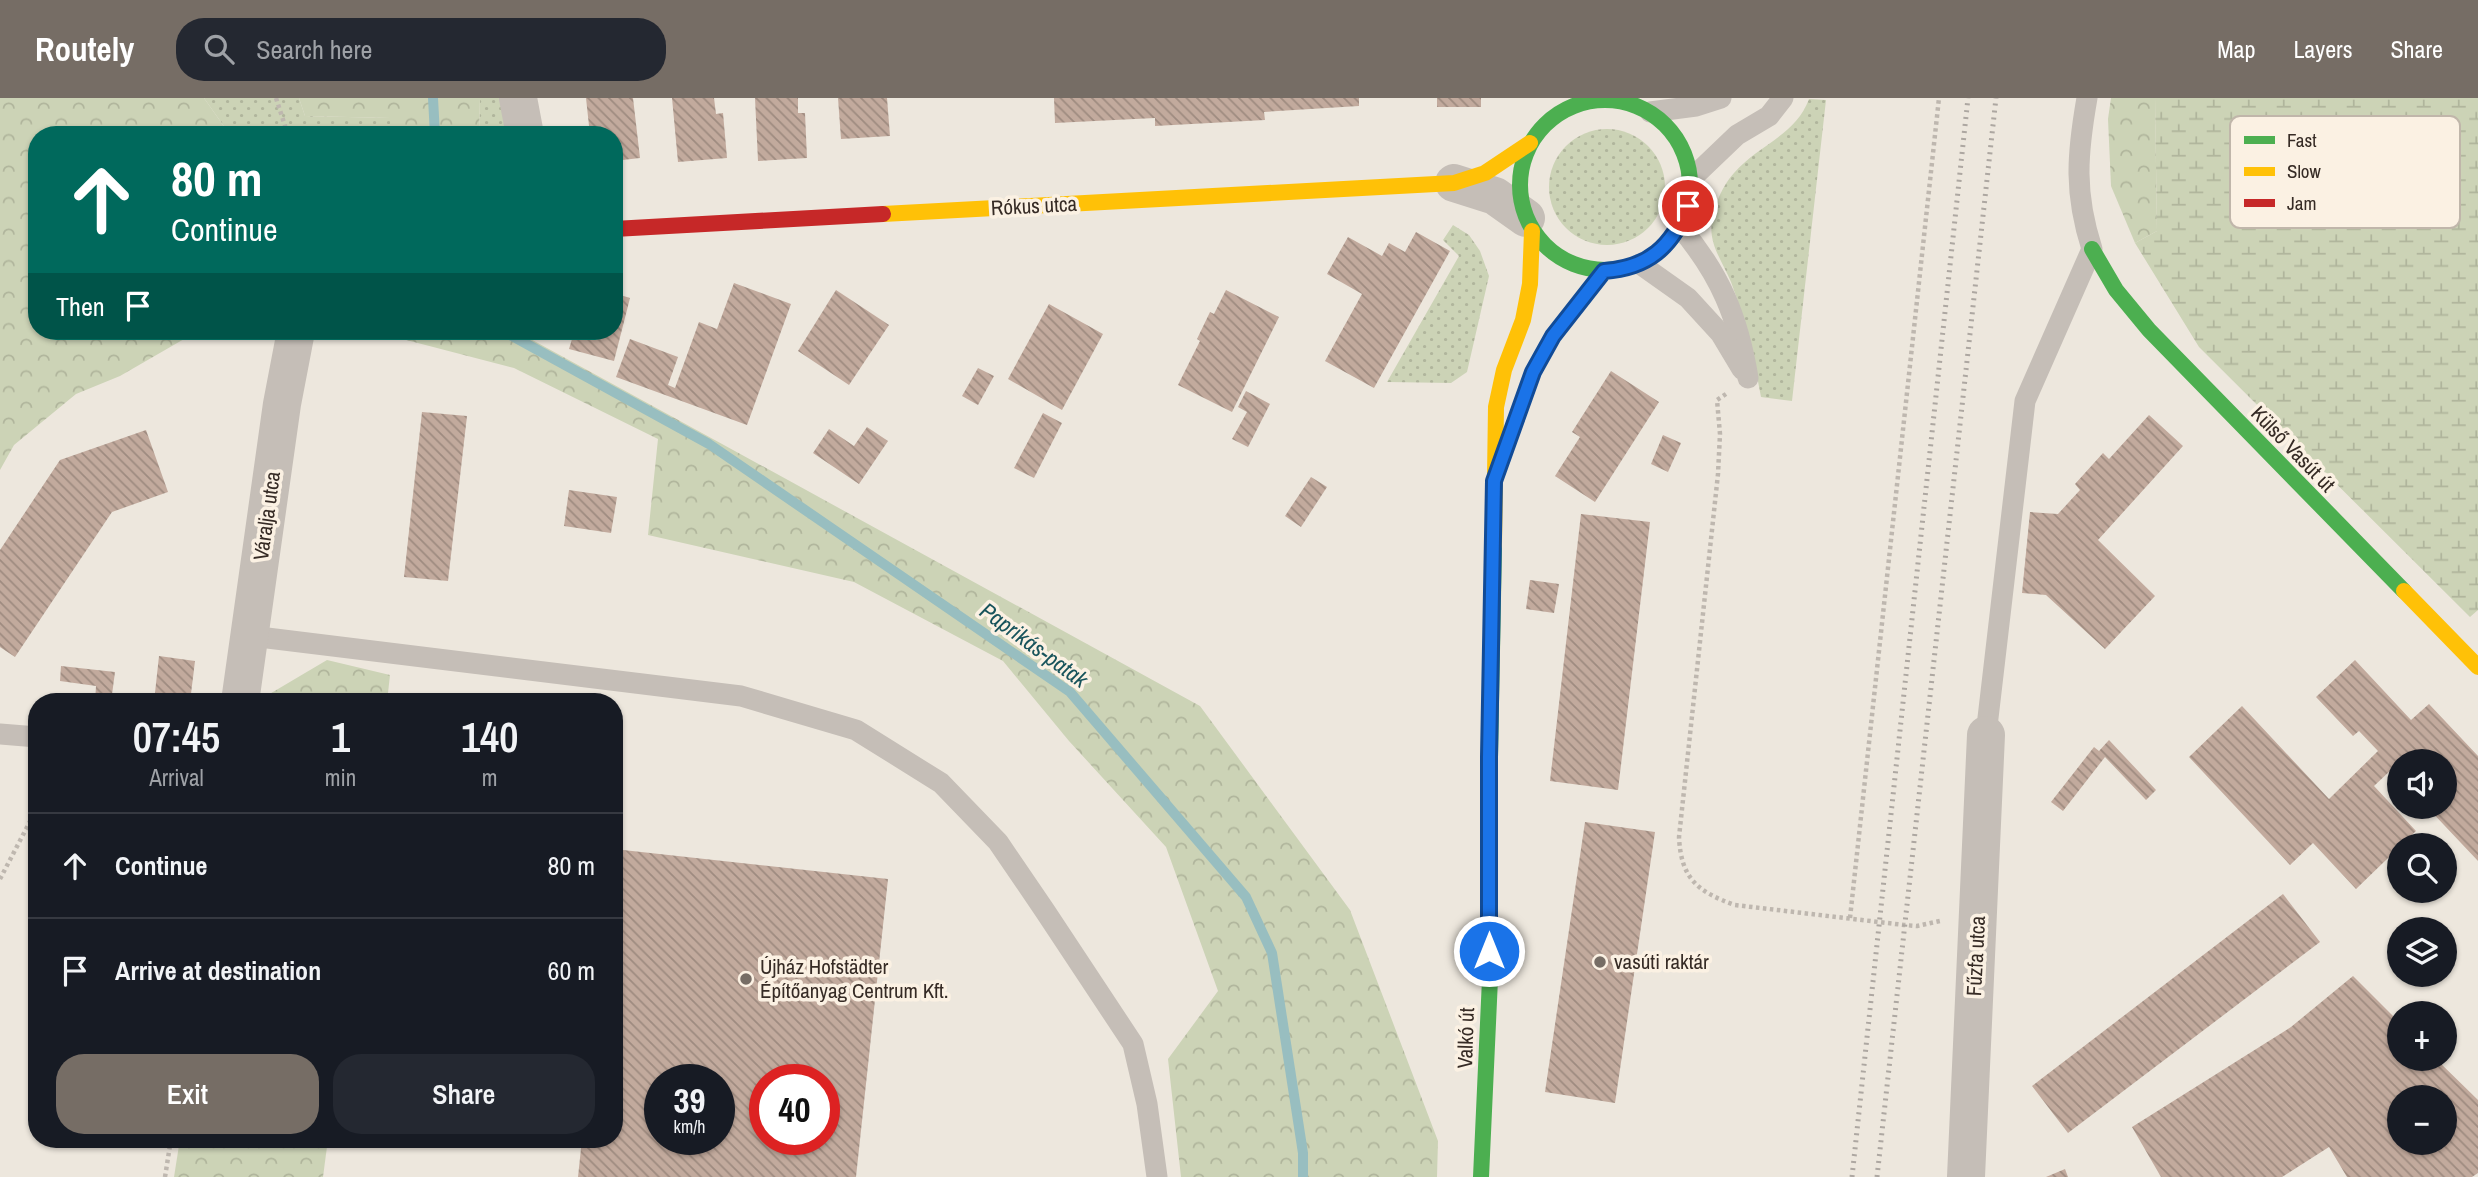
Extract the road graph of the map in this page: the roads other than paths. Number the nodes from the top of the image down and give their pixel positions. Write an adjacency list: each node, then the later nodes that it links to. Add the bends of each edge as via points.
1 (518, 98): 9 (street)
2 (1548, 98): 8 (street)
3 (1721, 98): 7 (lane)
4 (1783, 98): 11 (lane, via 1769,116 1737,135)
5 (2087, 98): 16 (lane, via 2078,173 2081,215)
6 (1619, 99): 7 (street); 8 (street, via 1578,103)
7 (1650, 112): 11 (street, via 1679,141)
8 (1547, 121): 10 (street)
9 (523, 126)
10 (1530, 143): 12 (street, Rókus utca, via 1497,168); 13 (street, via 1520,169 1520,197)
11 (1690, 179): 14 (street, via 1688,206)
12 (1454, 183): 13 (street, Rókus utca, via 1496,196); 15 (street, Rókus utca)
13 (1529, 224): 18 (street, via 1547,249 1564,261); 20 (street, Valkó út, via 1530,285 1496,407)
14 (1680, 227): 17 (street, via 1664,248); 17 (lane, via 1722,286 1742,342 1748,378 1721,334 1688,298)
15 (623, 229)
16 (2092, 249): 22 (street, Külső Vasút út, via 2116,290 2149,330); 25 (lane, via 2025,401)
17 (1640, 264): 18 (street)
18 (1604, 271): 20 (street, via 1553,336 1533,372)
19 (294, 340): 21 (street, Váralja utca)
20 (1494, 481): 28 (street, Valkó út, via 1490,979)
21 (251, 636): 23 (street, Váralja utca); 27 (lane, via 741,695 856,730 941,783 998,842 1045,911 1133,1044)
22 (2478, 667)
23 (242, 693)
24 (0, 734): 26 (lane)
25 (1986, 735): 29 (street, Fűzfa utca)
26 (28, 736)
27 (1157, 1177)
28 (1481, 1177)
29 (1966, 1177)

